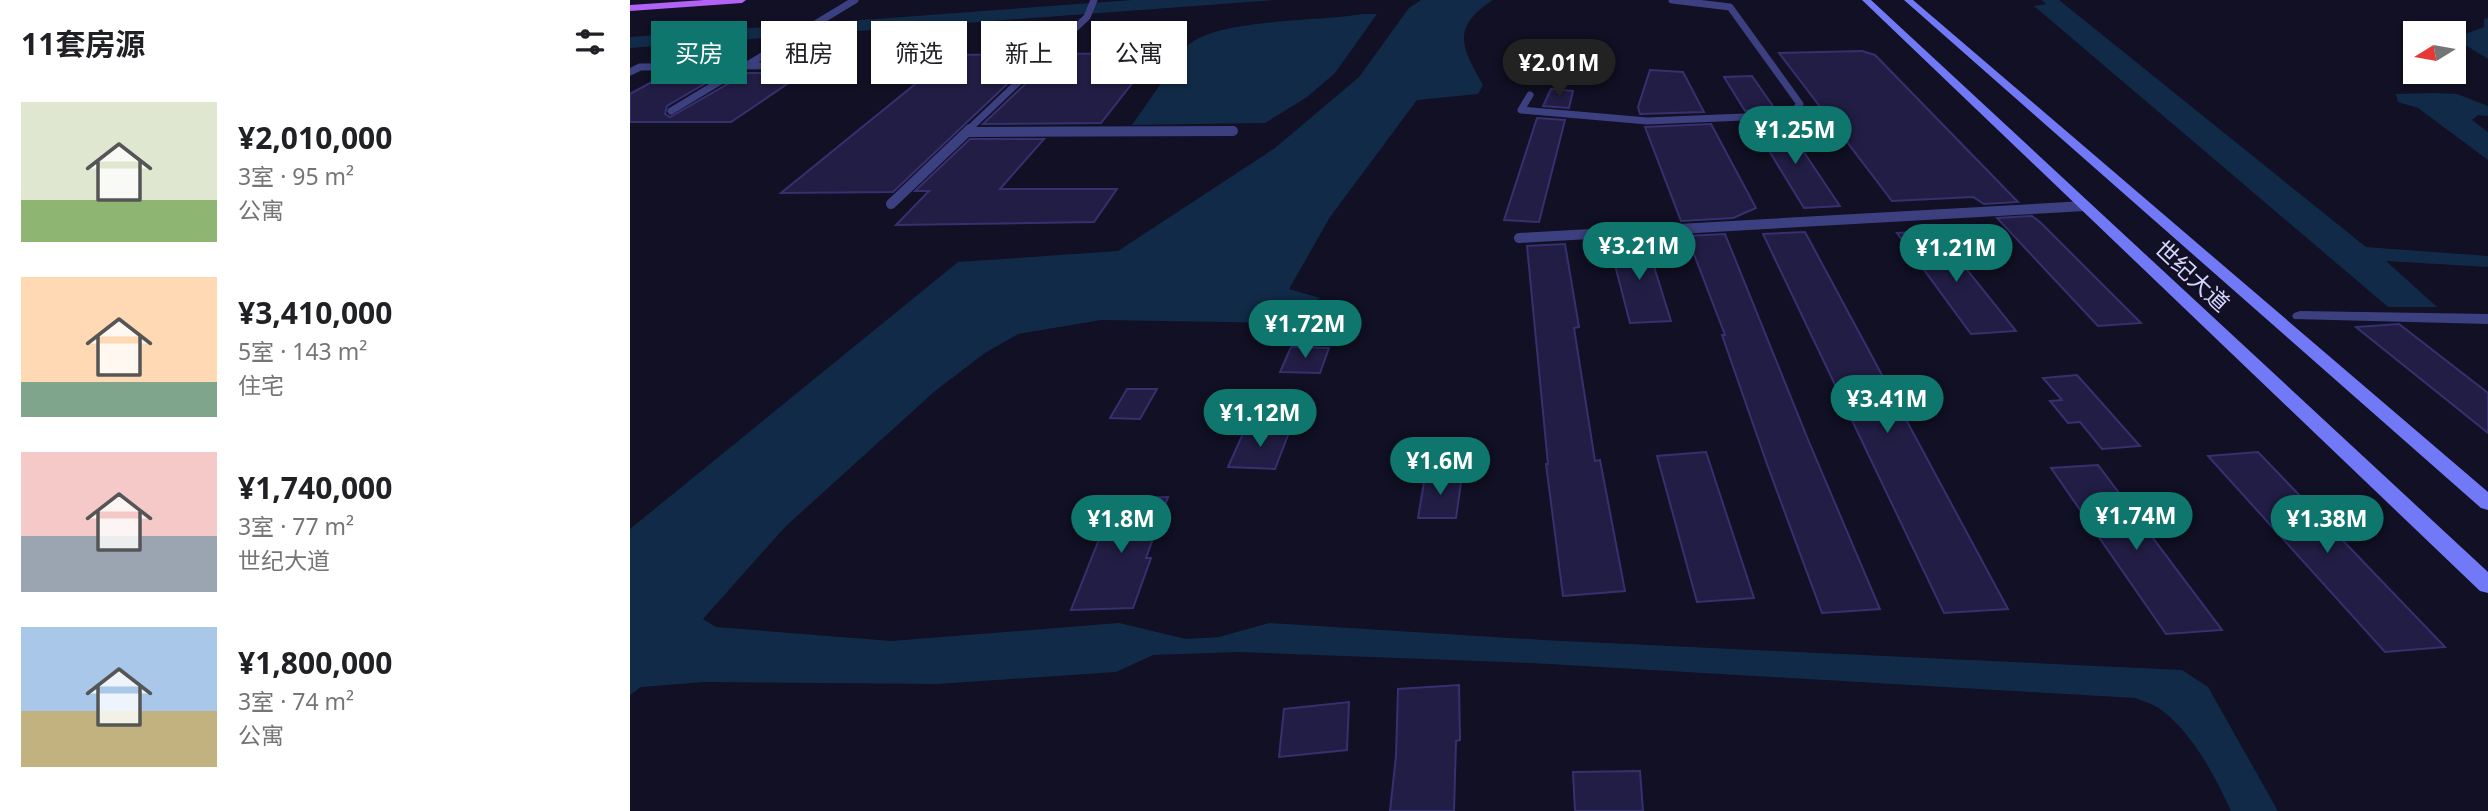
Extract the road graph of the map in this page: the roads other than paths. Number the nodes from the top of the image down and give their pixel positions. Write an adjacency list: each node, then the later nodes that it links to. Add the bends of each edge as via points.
1 (654, 0): 8 (main road)
2 (742, 0): 9 (main road)
3 (855, 0): 11 (lane)
4 (1094, 0): 10 (lane)
5 (1672, 0): 15 (lane, via 1730,7 1800,104 1790,115 1647,121 1521,110)
6 (1866, 0): 20 (main road, 世纪大道)
7 (1908, 0): 24 (main road, 世纪大道)
8 (630, 2)
9 (630, 8)
10 (1087, 17): 18 (lane)
11 (747, 65)
12 (651, 67): 13 (lane)
13 (630, 72)
14 (715, 84): 16 (lane)
15 (1530, 94)
16 (671, 111)
17 (1233, 131): 18 (lane)
18 (967, 132): 19 (lane)
19 (891, 204)
20 (2085, 206): 21 (lane); 25 (main road, 世纪大道)
21 (1518, 238)
22 (2300, 316): 23 (street)
23 (2488, 319)
24 (2488, 503)
25 (2488, 585)

